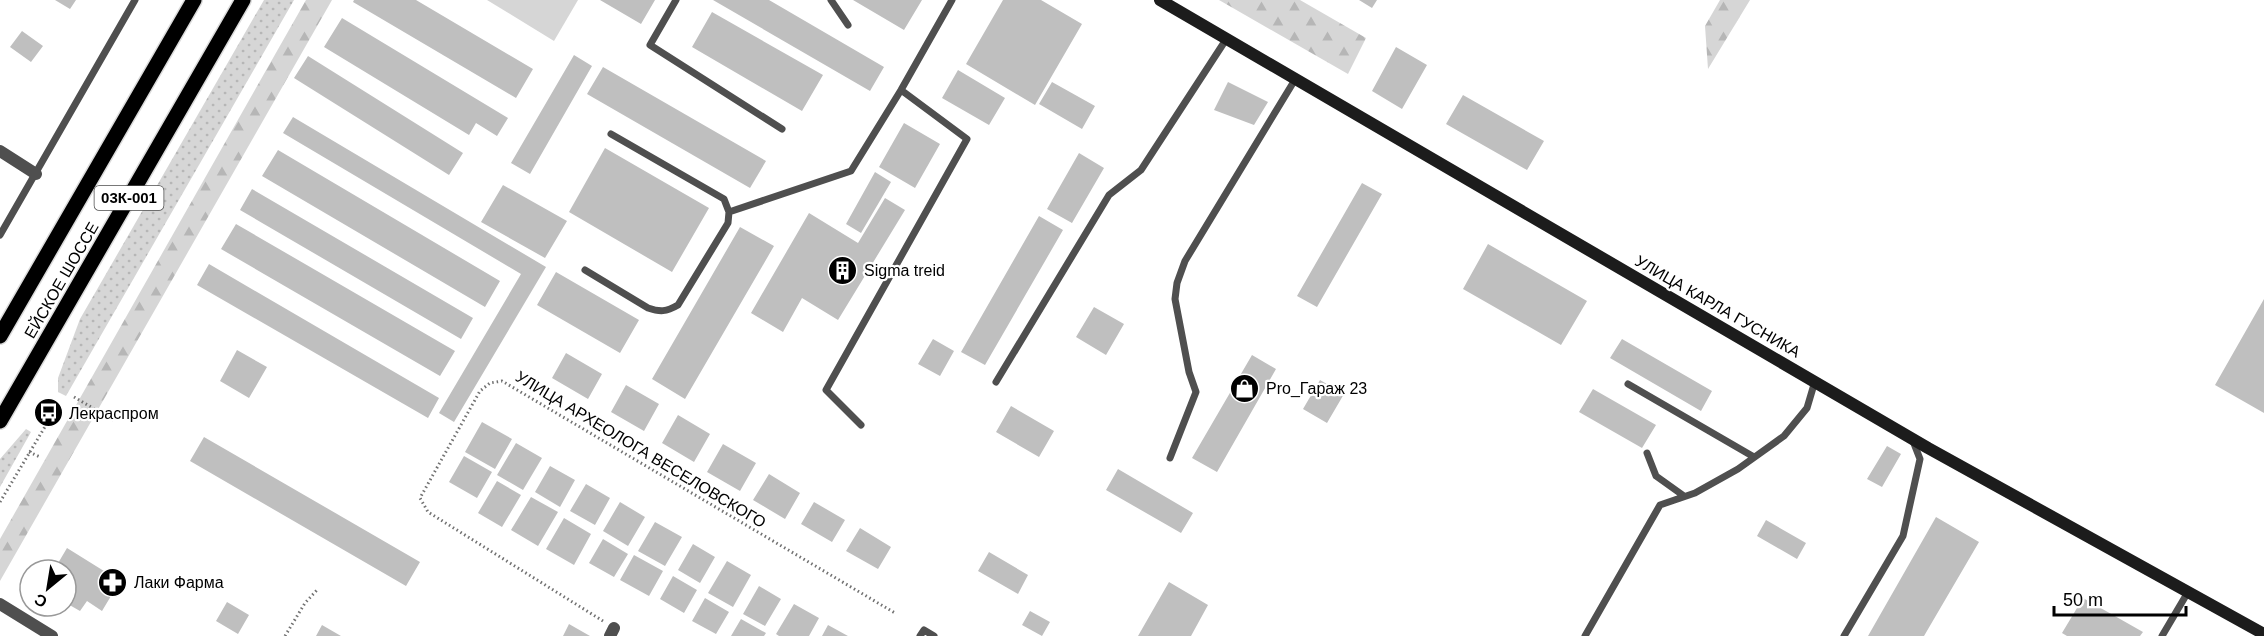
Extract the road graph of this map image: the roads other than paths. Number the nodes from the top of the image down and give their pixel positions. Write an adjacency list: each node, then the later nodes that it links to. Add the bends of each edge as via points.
1 (135, 0): 15 (lane)
2 (194, 0): 19 (main road, ЕЙСКОЕ ШОССЕ / 03К-001)
3 (243, 0): 23 (main road, ЕЙСКОЕ ШОССЕ / 03К-001)
4 (676, 0): 12 (lane, via 650,45)
5 (831, 0): 8 (lane)
6 (952, 0): 11 (lane)
7 (1160, 0): 9 (street, УЛИЦА КАРЛА ГУСНИКА)
8 (848, 25)
9 (1227, 38): 10 (street, УЛИЦА КАРЛА ГУСНИКА); 21 (lane, via 1141,170 1109,195)
10 (1296, 78): 20 (street, УЛИЦА КАРЛА ГУСНИКА); 28 (lane, via 1185,261 1177,283 1175,299 1196,392)
11 (901, 90): 16 (lane, via 851,171); 24 (lane, via 967,139 826,390)
12 (782, 129)
13 (611, 134): 16 (lane, via 724,199)
14 (0, 151): 15 (street)
15 (36, 174): 17 (lane)
16 (729, 212): 18 (lane, via 728,223 678,305 667,311 648,308)
17 (0, 235)
18 (585, 270)
19 (0, 336)
20 (1815, 381): 25 (street, УЛИЦА КАРЛА ГУСНИКА); 27 (lane, via 1807,408 1784,436)
21 (996, 382)
22 (1628, 384): 27 (lane)
23 (0, 422)
24 (861, 425)
25 (1912, 439): 30 (street, УЛИЦА КАРЛА ГУСНИКА); 37 (lane, via 1920,459 1903,536)
26 (1647, 453): 29 (lane, via 1656,476)
27 (1754, 457): 29 (lane)
28 (1170, 458)
29 (1684, 496): 36 (lane, via 1660,505)
30 (2188, 592): 32 (street, УЛИЦА КАРЛА ГУСНИКА); 38 (lane)
31 (0, 604): 33 (street)
32 (2264, 634)
33 (52, 636)
34 (920, 636): 35 (lane, via 924,630)
35 (934, 636)
36 (1585, 636)
37 (1844, 636)
38 (2162, 636)

